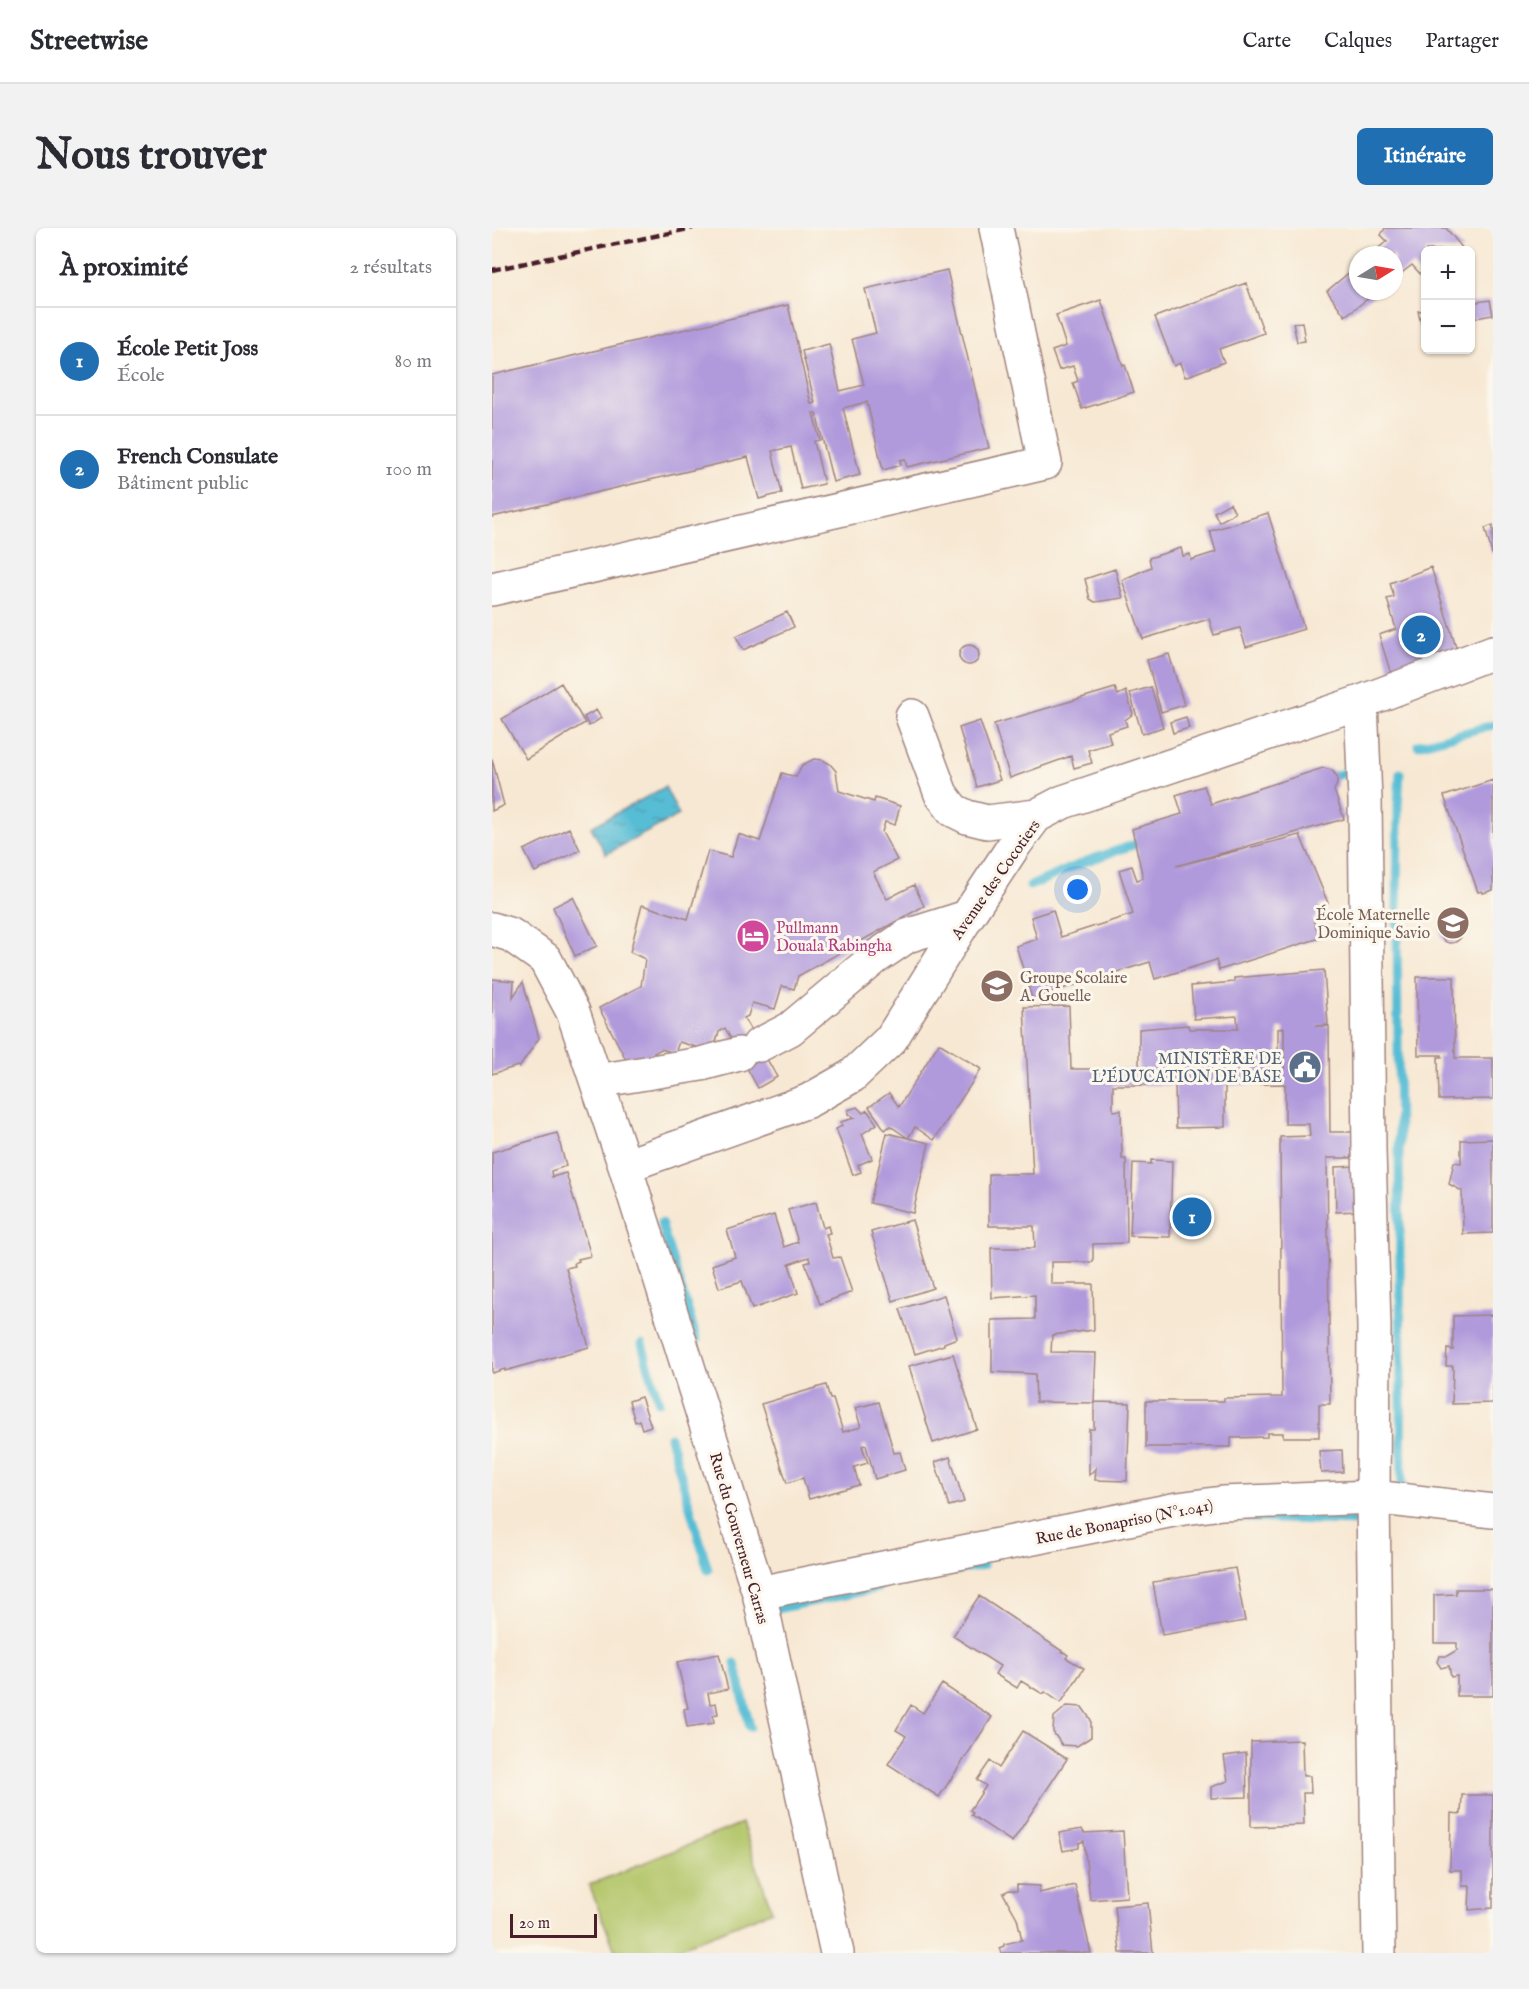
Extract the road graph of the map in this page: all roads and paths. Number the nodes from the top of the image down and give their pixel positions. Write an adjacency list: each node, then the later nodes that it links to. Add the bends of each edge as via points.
1 (996, 228): 2 (street, via 1045,464)
2 (492, 589)
3 (1493, 652): 4 (street, Avenue des Cocotiers)
4 (1361, 702): 6 (street, Avenue des Cocotiers, via 1064,802); 11 (street, via 1374,1327)
5 (912, 716): 6 (street, via 941,794 952,810 987,822)
6 (1036, 816): 7 (street, Avenue des Cocotiers)
7 (967, 917): 9 (street, via 907,936 790,1029 749,1049 701,1064); 10 (street, Avenue des Cocotiers, via 891,1039 852,1076 808,1101)
8 (492, 929): 9 (street, Rue du Gouverneur Carras, via 511,935 545,959 573,1012)
9 (597, 1081): 10 (street, Rue du Gouverneur Carras)
10 (625, 1166): 13 (street, Rue du Gouverneur Carras)
11 (1372, 1497): 12 (street, Rue de Bonapriso (N°1.041)); 13 (street, Rue de Bonapriso (N°1.041), via 1222,1503 1178,1509); 15 (street)
12 (1493, 1511)
13 (759, 1593): 14 (street, Rue du Gouverneur Carras)
14 (837, 1953)
15 (1379, 1953)

